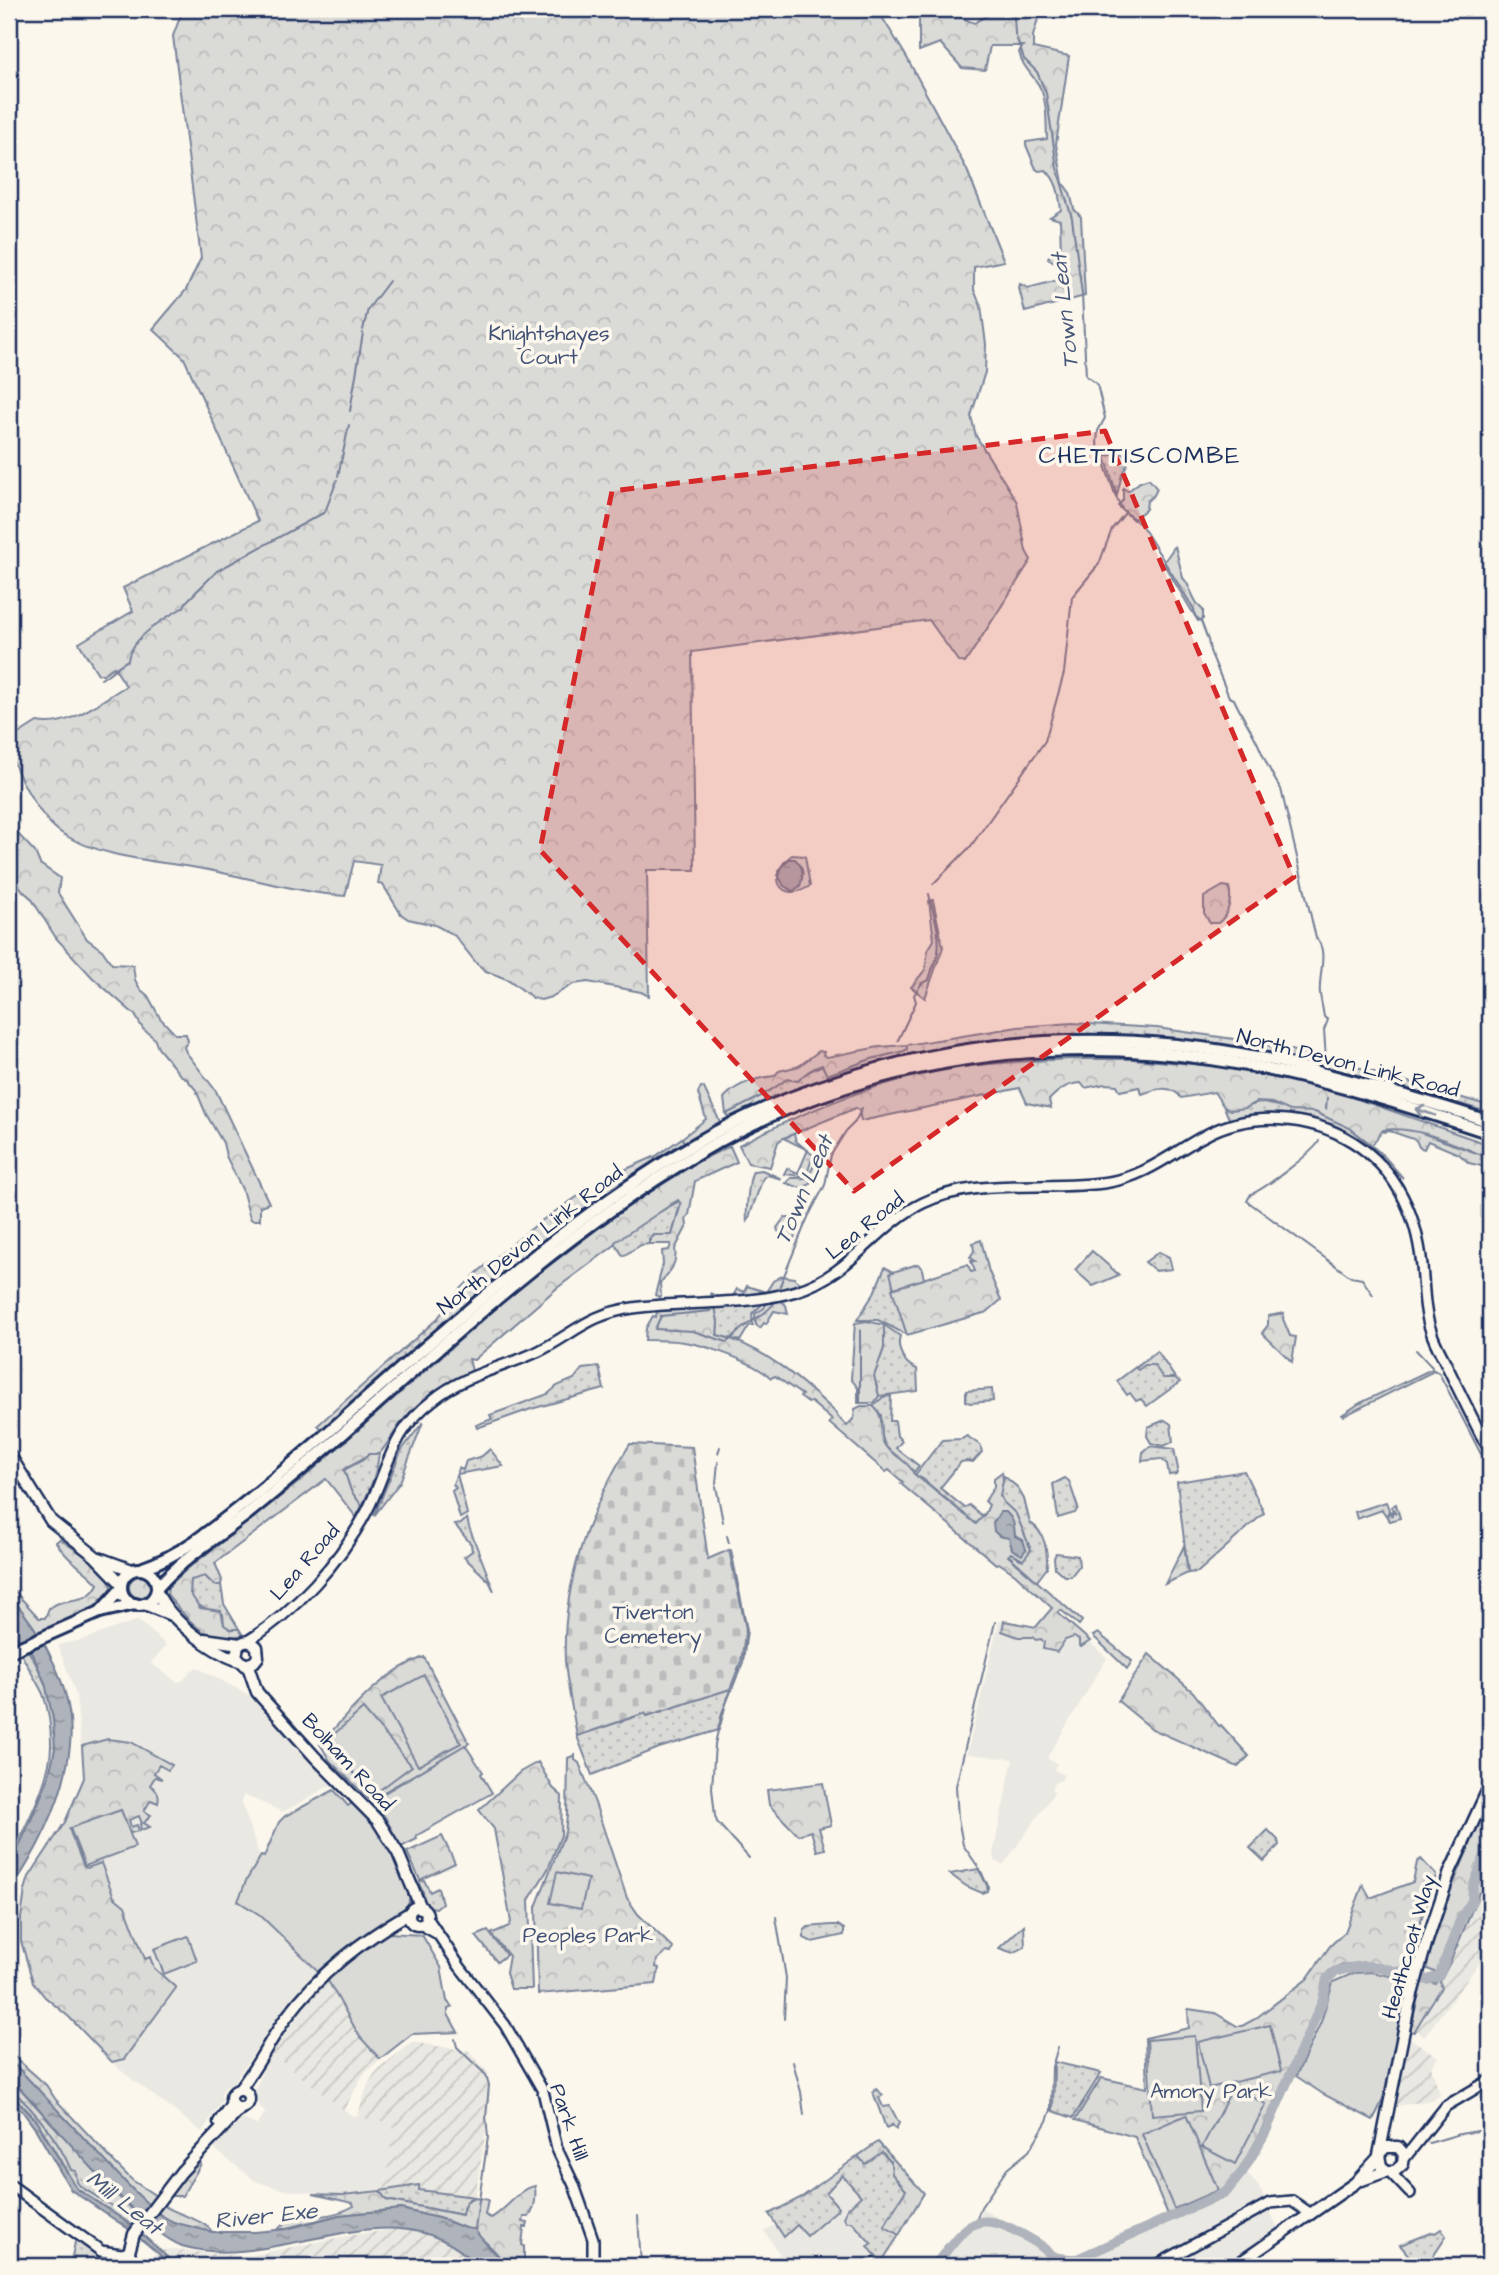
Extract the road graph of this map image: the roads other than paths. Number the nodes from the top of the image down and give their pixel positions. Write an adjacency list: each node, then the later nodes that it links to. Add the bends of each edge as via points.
1 (1490, 1122): 6 (highway, North Devon Link Road, via 1288,1063 1145,1042 1008,1044 930,1056 858,1074 735,1123 620,1191 498,1285 235,1511 174,1555)
2 (1490, 1134): 8 (highway, North Devon Link Road, one-way to 8, via 1394,1101 1286,1073 1143,1051 1062,1050 983,1057 904,1072 818,1098 699,1153 576,1235 271,1494 178,1566)
3 (1490, 1449): 12 (street, Lea Road, via 1431,1332 1418,1234 1393,1179 1357,1145 1330,1130 1291,1121 1248,1122 1216,1130 1154,1167 1119,1180 1008,1186 935,1198 907,1212 842,1268 813,1285 766,1297 609,1313 540,1350 453,1386 410,1422 345,1547)
4 (9, 1454): 5 (main road, via 51,1521)
5 (95, 1556): 6 (main road); 7 (main road)
6 (137, 1569): 7 (highway, via 125,1575); 8 (highway, via 152,1573)
7 (121, 1586): 9 (highway, via 125,1599); 10 (highway)
8 (157, 1589): 9 (highway, via 152,1600); 11 (main road)
9 (140, 1604): 10 (highway); 11 (main road)
10 (100, 1612): 15 (highway)
11 (174, 1616): 13 (main road)
12 (265, 1632): 14 (street, Lea Road); 16 (street, Lea Road)
13 (200, 1638): 14 (main road); 17 (main road)
14 (243, 1643): 16 (main road, via 252,1643); 17 (main road, via 235,1653)
15 (9, 1652)
16 (258, 1653): 17 (main road, via 252,1664); 18 (main road, Bolham Road, via 259,1683)
17 (242, 1663): 18 (main road, Bolham Road)
18 (267, 1702): 20 (main road, Bolham Road, via 378,1821 415,1889)
19 (1490, 1785): 24 (main road, Heathcoat Way, via 1450,1872 1419,1966)
20 (417, 1915): 22 (main road, via 358,1945 317,1981 286,2018); 34 (street, Park Hill, via 438,1933 505,2025 543,2091 557,2149 593,2239)
21 (1490, 2080): 25 (street, via 1446,2106)
22 (243, 2093): 23 (main road, via 232,2095); 23 (main road, via 247,2105)
23 (236, 2105): 33 (main road, via 134,2234)
24 (1386, 2127): 26 (main road); 27 (main road, Heathcoat Way)
25 (1417, 2140): 26 (street); 28 (street)
26 (1396, 2147): 27 (main road, via 1386,2147); 28 (main road)
27 (1379, 2155): 29 (main road, via 1381,2166); 30 (main road)
28 (1403, 2162): 29 (main road); 29 (street, via 1401,2179 1407,2189)
29 (1389, 2171): 30 (main road)
30 (1355, 2183): 32 (main road)
31 (9, 2184): 33 (street, via 101,2251)
32 (1311, 2214): 36 (street, via 1292,2201 1270,2203); 37 (main road)
33 (129, 2252): 35 (main road)
34 (593, 2265)
35 (133, 2266)
36 (1156, 2266)
37 (1235, 2266)

